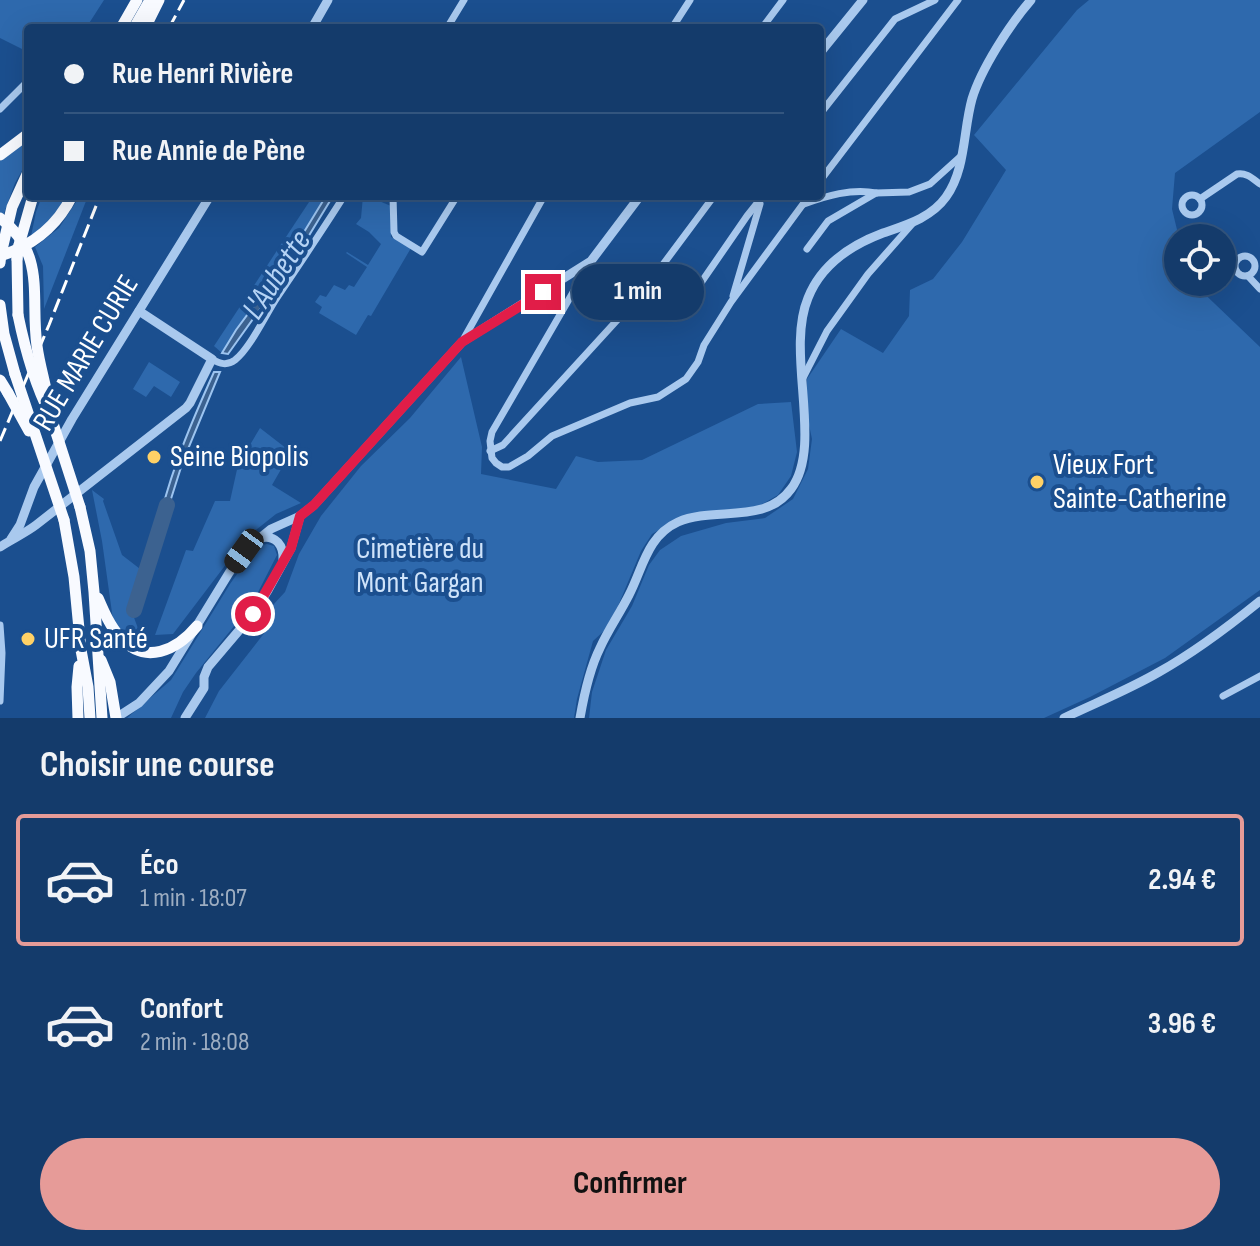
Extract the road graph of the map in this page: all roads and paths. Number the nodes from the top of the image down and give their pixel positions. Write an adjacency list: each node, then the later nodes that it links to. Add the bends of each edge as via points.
1 (137, 0): 12 (highway)
2 (150, 0): 13 (highway)
3 (159, 0): 14 (highway)
4 (328, 0): 15 (street)
5 (464, 0): 16 (street)
6 (690, 0): 17 (street)
7 (783, 0): 18 (street)
8 (863, 0): 19 (street)
9 (935, 0): 22 (street, via 895,19)
10 (958, 0): 26 (street)
11 (1031, 0): 25 (street, via 975,89)
12 (123, 24)
13 (136, 24)
14 (147, 24)
15 (314, 24)
16 (449, 24)
17 (675, 24)
18 (765, 24)
19 (824, 48)
20 (24, 85): 21 (street)
21 (0, 109)
22 (824, 109)
23 (24, 137): 24 (highway)
24 (0, 155)
25 (961, 156): 29 (street, via 930,184 909,192); 47 (street, via 946,197)
26 (824, 176)
27 (24, 181): 49 (highway)
28 (1260, 184): 31 (street, via 1237,174)
29 (876, 193): 30 (street, via 861,190); 48 (street, via 828,221)
30 (824, 197)
31 (1200, 199)
32 (32, 200): 62 (highway, bridge, via 17,259 18,315)
33 (69, 200): 49 (highway, via 43,235)
34 (208, 200): 57 (street, RUE MARIE CURIE)
35 (341, 200): 59 (street, via 238,358 226,364)
36 (393, 200): 37 (street, via 396,236 422,252)
37 (454, 200)
38 (542, 200): 58 (street)
39 (637, 200): 50 (street)
40 (711, 200): 63 (street, via 641,294 503,445)
41 (760, 200): 54 (street)
42 (761, 200): 55 (street)
43 (806, 200): 45 (street)
44 (814, 200): 45 (street)
45 (803, 204): 55 (street)
46 (0, 218): 62 (highway, bridge, via 30,256 37,345)
47 (915, 221): 61 (street, via 827,331); 61 (street, via 855,246 822,274 802,316)
48 (807, 249)
49 (0, 255): 51 (highway, bridge)
50 (591, 261): 58 (street); 63 (street, via 492,432)
51 (0, 263)
52 (1248, 276): 53 (street)
53 (1260, 289)
54 (696, 290)
55 (731, 302): 63 (street, via 686,379 658,397 630,403 552,436 509,467 496,463)
56 (0, 305): 64 (highway, bridge, via 15,374)
57 (139, 311): 59 (street); 66 (street, RUE MARIE CURIE, via 72,419)
58 (462, 342): 65 (street)
59 (212, 359): 67 (street, via 186,408)
60 (0, 380): 64 (highway, bridge)
61 (802, 380): 86 (street, via 805,450 795,483 767,507 680,521 654,540 596,657)
62 (50, 414): 72 (highway, bridge, via 80,507)
63 (490, 451)
64 (42, 454): 77 (highway, bridge, via 64,520)
65 (300, 516): 69 (street); 71 (street)
66 (22, 520): 67 (street); 68 (street, RUE MARIE CURIE)
67 (36, 525): 68 (street)
68 (11, 539): 70 (street)
69 (257, 539): 71 (street, via 266,536 279,542); 74 (street)
70 (0, 547)
71 (283, 560): 85 (street, via 253,614 208,667 204,688)
72 (94, 592): 74 (highway, via 114,630 137,649 171,649); 76 (highway)
73 (1260, 601): 87 (street, via 1179,661)
74 (197, 626): 81 (street, via 161,682)
75 (0, 628): 80 (street)
76 (97, 648): 81 (highway); 84 (highway)
77 (81, 650): 82 (highway); 83 (highway)
78 (1260, 676): 79 (street)
79 (1223, 696)
80 (0, 701)
81 (119, 716)
82 (78, 718)
83 (90, 718)
84 (102, 718)
85 (185, 718)
86 (580, 718)
87 (1064, 718)

